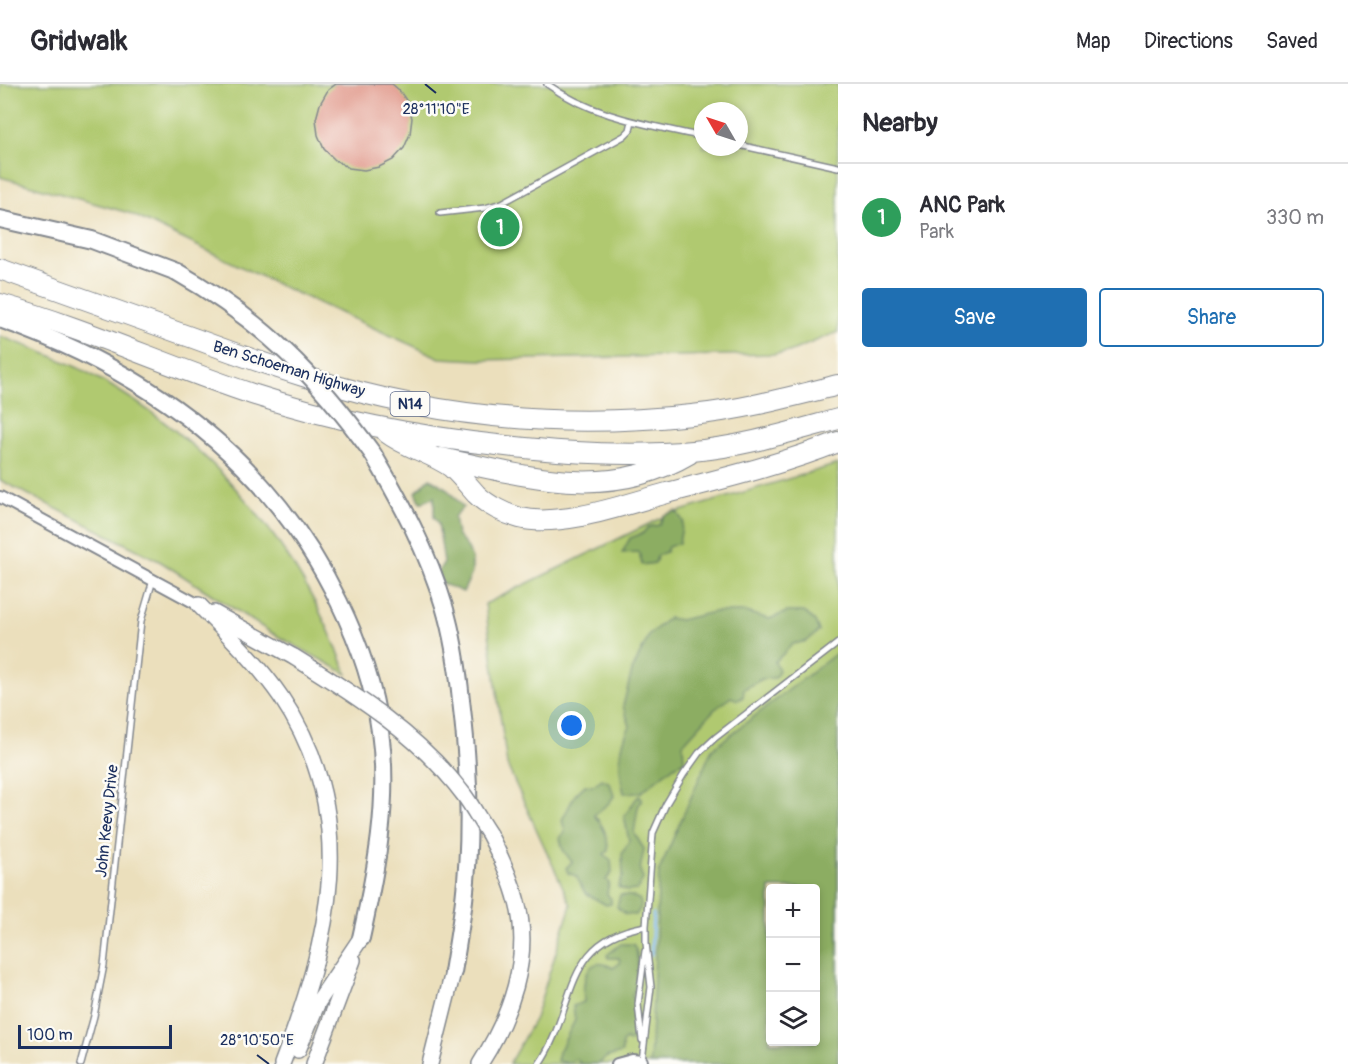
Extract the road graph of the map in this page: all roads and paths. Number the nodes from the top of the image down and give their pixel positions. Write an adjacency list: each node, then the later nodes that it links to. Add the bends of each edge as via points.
1 (547, 84): 2 (lane, via 570,100)
2 (632, 121): 3 (lane); 6 (lane, via 624,136 502,203)
3 (694, 135)
4 (748, 147): 5 (lane)
5 (838, 168)
6 (440, 213)
7 (0, 219): 24 (main road, bridge, via 92,240 177,272 215,294 287,351 328,395 373,454 424,550 445,607 458,672 469,821 464,899)
8 (0, 269): 11 (highway, Ben Schoeman Highway / N14, via 300,375 411,404 462,412 570,420 694,415)
9 (0, 304): 13 (highway, Ben Schoeman Highway / N14, via 250,393 327,417)
10 (0, 319): 22 (main road, via 40,333 124,375 189,418 241,462 308,544 353,631 371,684 381,732 384,782 377,864)
11 (838, 385)
12 (838, 419): 15 (highway, Ben Schoeman Highway / N14)
13 (379, 427): 15 (highway, Ben Schoeman Highway / N14, via 465,442 570,453); 16 (highway)
14 (838, 442): 16 (highway, via 764,467 566,519 518,517 484,500 452,468)
15 (694, 451): 16 (highway, via 647,473 595,482 549,480)
16 (432, 456)
17 (0, 497): 18 (street)
18 (153, 580): 19 (street); 27 (lane, John Keevy Drive, via 141,621 104,965)
19 (199, 605): 28 (main road, via 255,662 282,699 313,759 331,834 328,911 309,988); 32 (main road, bridge, via 359,697 417,742 464,795 489,834 518,903 522,943 517,981 507,1012)
20 (838, 643): 21 (lane, via 715,738 684,774 653,833)
21 (646, 926): 23 (lane); 33 (lane, via 610,937 589,953 573,983 558,1031)
22 (361, 938): 29 (main road, via 318,1002); 30 (main road)
23 (646, 943): 25 (lane, via 651,987); 25 (lane, via 638,1004)
24 (453, 972): 31 (main road)
25 (643, 1048): 26 (lane)
26 (642, 1062): 34 (street)
27 (81, 1064)
28 (282, 1064)
29 (293, 1064)
30 (314, 1064)
31 (430, 1064)
32 (480, 1064)
33 (539, 1064)
34 (617, 1064)

